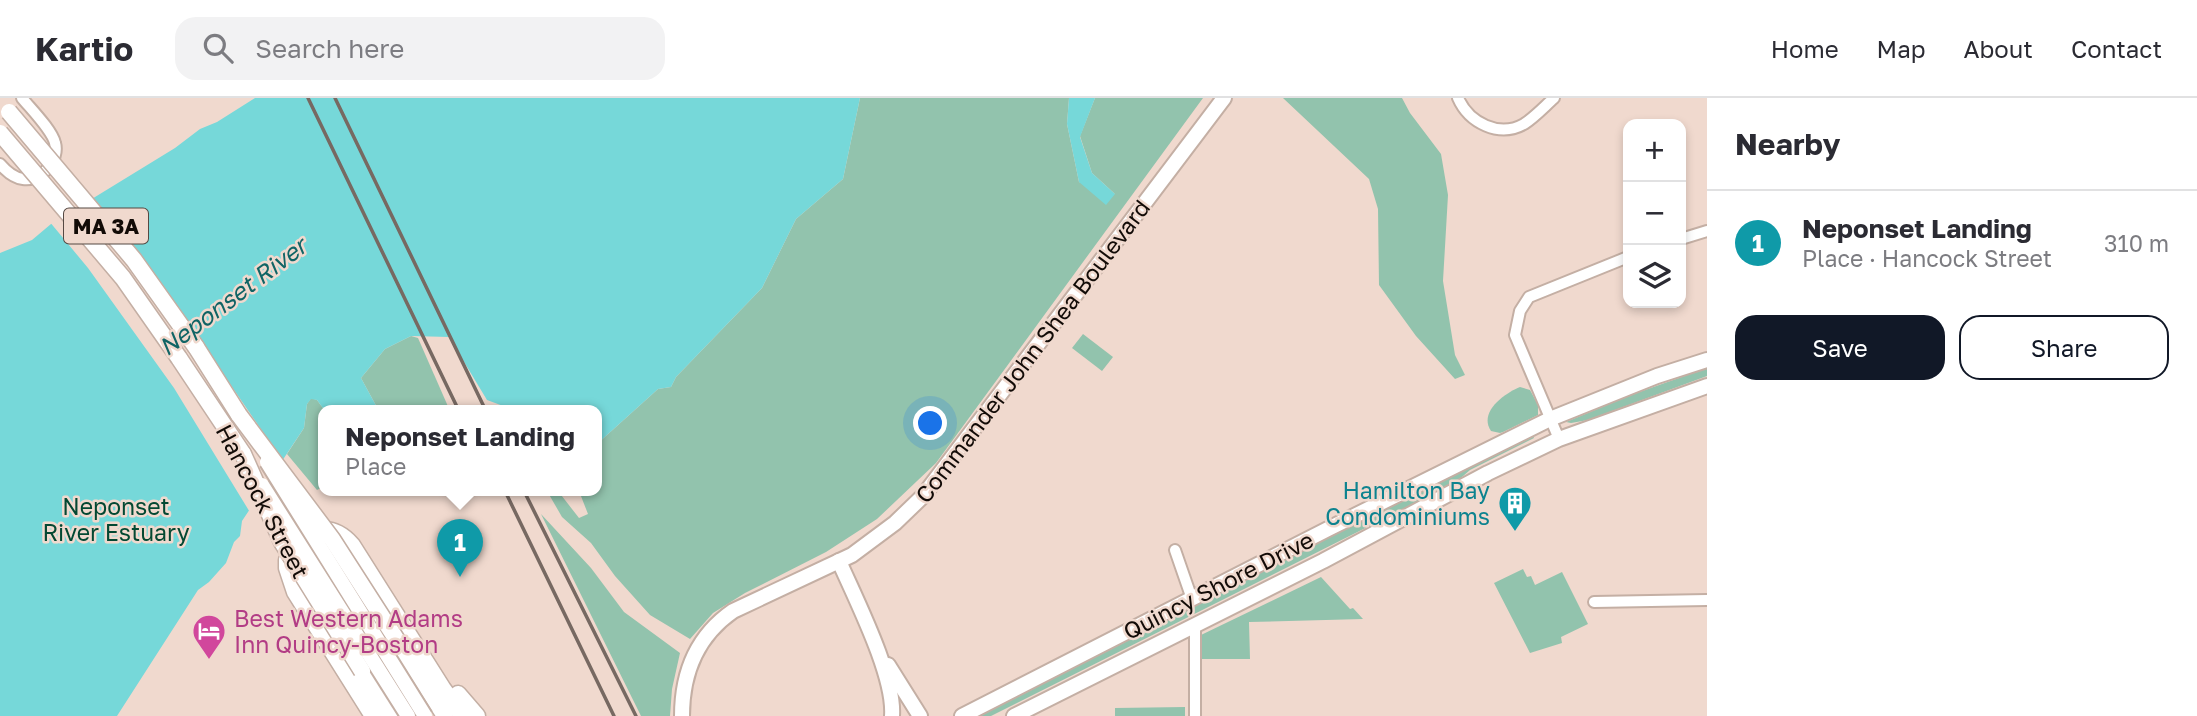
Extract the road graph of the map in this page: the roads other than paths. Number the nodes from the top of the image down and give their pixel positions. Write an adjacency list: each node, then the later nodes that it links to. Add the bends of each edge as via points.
1 (22, 98): 7 (street, via 53,137 55,156 45,171 25,180)
2 (1224, 98): 18 (main road, Commander John Shea Boulevard, via 923,496 881,535)
3 (1458, 98): 4 (street, via 1481,125 1504,130 1523,124)
4 (1554, 98)
5 (4, 107): 13 (main road, Hancock Street / MA 3A, bridge, via 134,260)
6 (0, 133): 16 (main road, Hancock Street / MA 3A, bridge, via 129,285)
7 (0, 164)
8 (1707, 231): 9 (street)
9 (1686, 237)
10 (1623, 259): 14 (street, via 1530,297 1520,311 1515,335)
11 (1707, 360): 14 (main road, Quincy Shore Drive)
12 (1707, 386): 15 (main road, Quincy Shore Drive)
13 (239, 415): 23 (main road, Hancock Street / MA 3A, bridge); 28 (main road, bridge)
14 (1550, 419): 15 (street); 19 (main road, Quincy Shore Drive)
15 (1559, 439): 22 (main road, Quincy Shore Drive)
16 (243, 454): 26 (main road, Hancock Street / MA 3A, bridge, via 282,542); 27 (main road, bridge)
17 (1175, 550): 19 (street)
18 (839, 561): 24 (main road); 32 (main road, Commander John Shea Boulevard, via 733,611 711,628 688,673)
19 (1192, 599): 35 (main road, Quincy Shore Drive)
20 (1707, 600): 21 (street)
21 (1594, 602)
22 (1195, 626): 36 (main road, Quincy Shore Drive); 37 (street)
23 (406, 643): 25 (main road, via 345,537 321,530 291,552 287,568 295,593); 29 (main road, Hancock Street / MA 3A); 30 (main road); 31 (main road)
24 (876, 647): 33 (main road, via 891,689); 34 (main road)
25 (373, 716)
26 (390, 716)
27 (408, 716)
28 (425, 716)
29 (444, 716)
30 (463, 716)
31 (477, 716)
32 (682, 716)
33 (892, 716)
34 (920, 716)
35 (962, 716)
36 (1014, 716)
37 (1195, 716)

